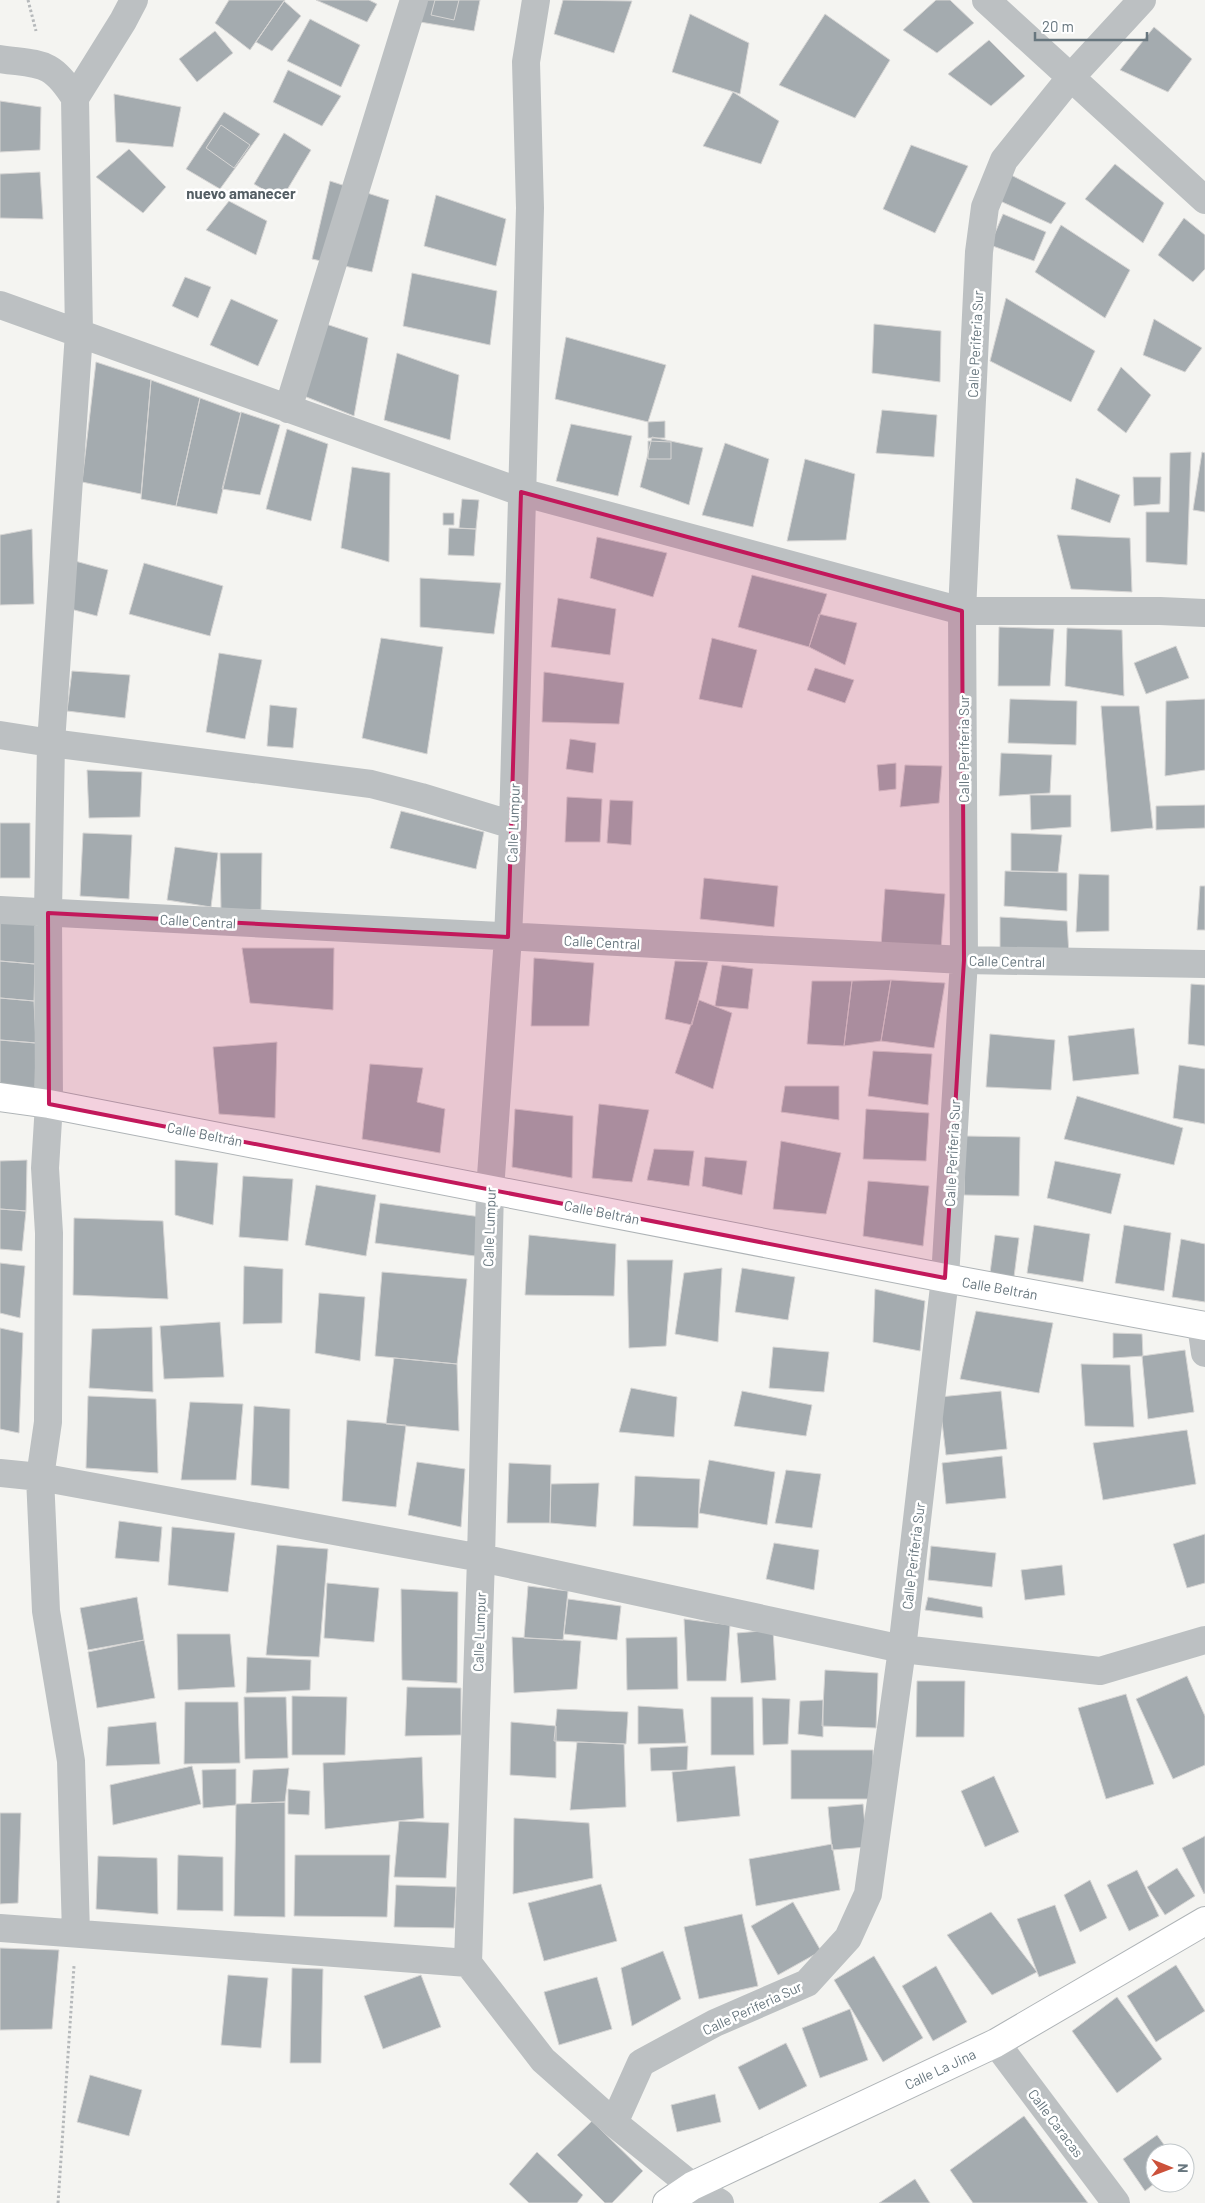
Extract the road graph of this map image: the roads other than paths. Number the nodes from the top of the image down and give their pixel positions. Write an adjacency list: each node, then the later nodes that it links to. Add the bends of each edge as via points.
1 (134, 0): 8 (street)
2 (414, 0): 12 (street)
3 (536, 0): 13 (street, Calle Lumpur, via 526,62 530,208)
4 (986, 0): 7 (street)
5 (1142, 0): 7 (street, Calle Periferia Sur)
6 (0, 59): 8 (street, via 45,65 63,80)
7 (1071, 77): 9 (street); 14 (street, Calle Periferia Sur, via 1004,160 985,207 979,252)
8 (75, 98): 11 (street)
9 (1205, 200)
10 (0, 305): 11 (street)
11 (79, 334): 12 (street); 17 (street)
12 (288, 409): 13 (street)
13 (521, 492): 14 (street); 18 (street, Calle Lumpur)
14 (962, 611): 15 (street); 22 (street, Calle Periferia Sur)
15 (1205, 613)
16 (0, 735): 17 (street)
17 (51, 743): 18 (street, via 371,784 422,796); 20 (street)
18 (513, 825): 21 (street, Calle Lumpur)
19 (0, 910): 20 (street, Calle Central)
20 (48, 913): 21 (street, Calle Central); 25 (street)
21 (508, 937): 22 (street, Calle Central); 26 (street, Calle Lumpur)
22 (964, 960): 23 (street, Calle Central); 27 (street, Calle Periferia Sur)
23 (1205, 964)
24 (0, 1097): 25 (main road, Calle Beltrán)
25 (49, 1104): 26 (main road, Calle Beltrán); 31 (street, via 45,1168 49,1233 48,1422)
26 (490, 1190): 27 (main road, Calle Beltrán); 32 (street, Calle Lumpur)
27 (945, 1278): 28 (main road, Calle Beltrán); 34 (street, Calle Periferia Sur)
28 (1203, 1326): 29 (street)
29 (1205, 1352)
30 (0, 1472): 31 (street)
31 (40, 1477): 32 (street); 37 (street, via 46,1611 71,1761)
32 (481, 1558): 34 (street); 38 (street, Calle Lumpur)
33 (1205, 1640): 34 (street, via 1100,1671)
34 (902, 1649): 40 (street, Calle Periferia Sur, via 868,1894 848,1938 807,1983 715,2023 641,2063)
35 (1205, 1921): 39 (main road, Calle La Jina)
36 (0, 1928): 37 (street)
37 (76, 1933): 38 (street)
38 (468, 1963): 40 (street, via 543,2060)
39 (996, 2043): 41 (main road, Calle La Jina); 44 (street, Calle Caracas)
40 (614, 2123): 41 (street)
41 (692, 2186): 42 (main road, Calle La Jina); 43 (street)
42 (668, 2203)
43 (720, 2203)
44 (1116, 2203)

